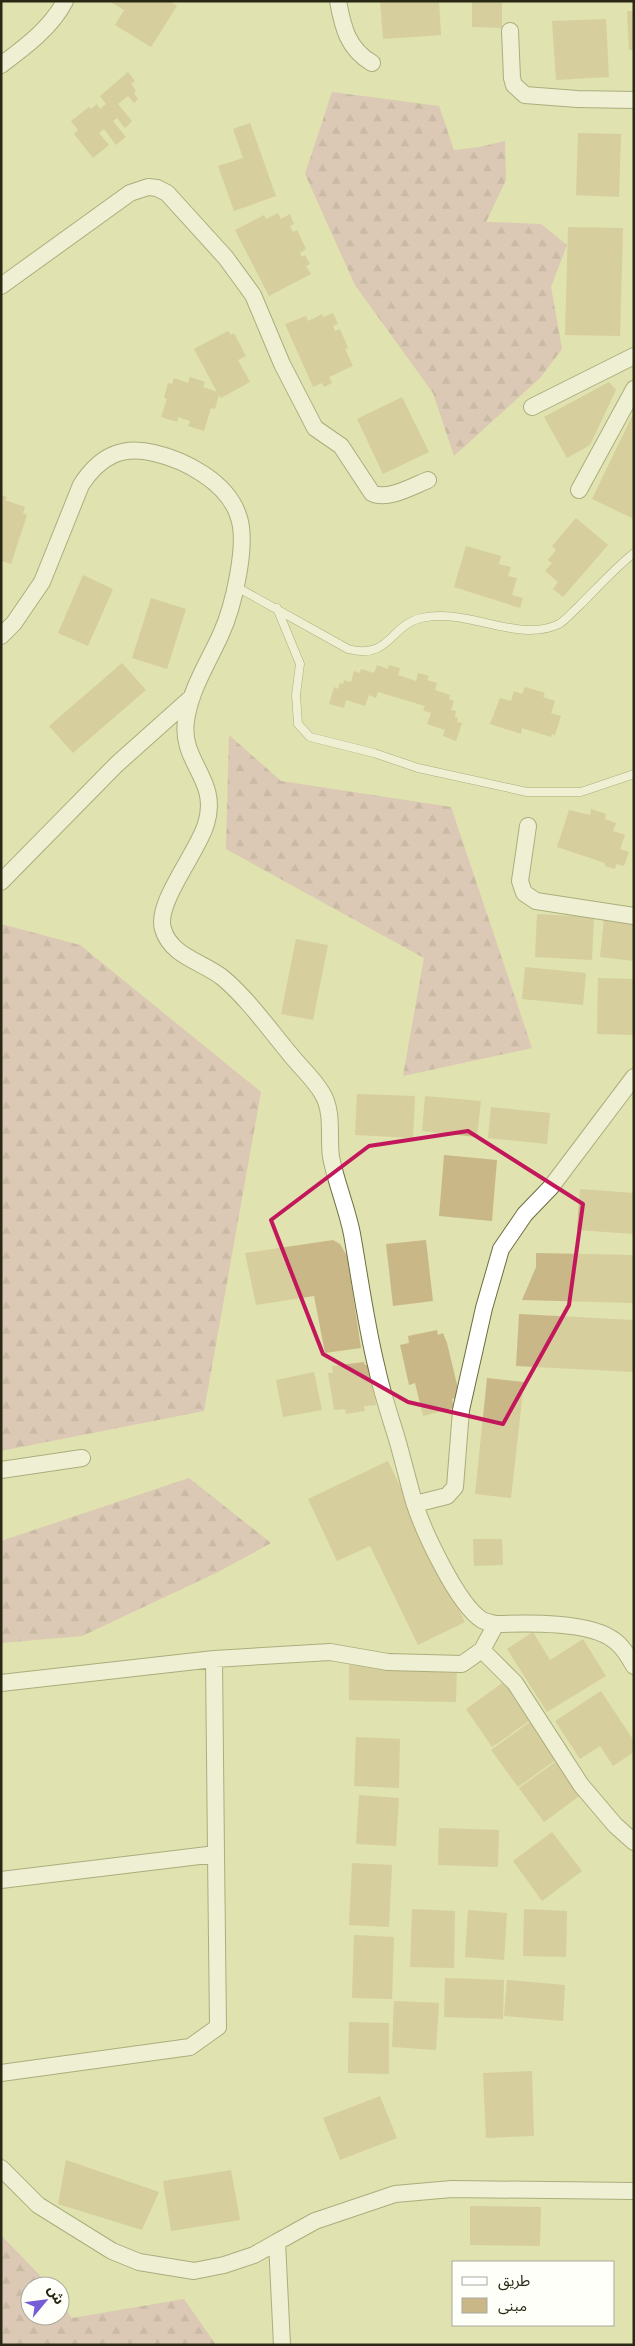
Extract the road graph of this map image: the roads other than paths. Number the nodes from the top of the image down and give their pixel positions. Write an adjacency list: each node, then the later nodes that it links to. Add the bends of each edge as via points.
1 (65, 1): 5 (street, via 58,14 31,42)
2 (338, 1): 4 (street, via 352,46)
3 (510, 31): 6 (street, via 512,78 514,85 525,95)
4 (372, 63)
5 (1, 65)
6 (634, 100)
7 (1, 286): 11 (street, via 130,194 143,187 162,190 191,216 250,289 314,428 346,452 372,494 394,493)
8 (634, 356): 10 (street)
9 (634, 389): 12 (street)
10 (532, 406)
11 (428, 480)
12 (579, 490)
13 (634, 553): 15 (lane, via 561,623 536,632 443,615 419,619 400,630 380,648 363,653 348,649)
14 (235, 586): 15 (lane); 16 (street, via 242,531 238,513 229,498 204,475 167,456 122,450 98,464 81,485 42,582 14,624); 17 (street, via 221,634)
15 (277, 608): 18 (lane, via 300,664 296,696 298,724 310,737 418,768 527,792 581,792)
16 (1, 636)
17 (192, 697): 20 (street, via 117,764); 25 (street, via 185,731 190,752 207,786 210,810 195,850 169,898 161,924 176,950 222,978 322,1093 328,1113 331,1156 351,1229 376,1368)
18 (634, 774)
19 (528, 826): 21 (street, via 520,881 524,894 536,901)
20 (1, 882)
21 (634, 916)
22 (634, 1077): 25 (street, via 501,1249 461,1410 455,1486 447,1496)
23 (82, 1458): 24 (street)
24 (1, 1470)
25 (414, 1504): 26 (street, via 456,1589 474,1613 484,1621)
26 (496, 1624): 27 (street); 29 (street, via 569,1625 592,1631 614,1640)
27 (482, 1650): 28 (street, via 462,1664 388,1662 330,1652); 31 (street, via 515,1683 581,1785)
28 (214, 1659): 30 (street); 32 (street)
29 (634, 1666)
30 (1, 1683)
31 (634, 1842)
32 (216, 1854): 33 (street); 34 (street, via 218,2027 190,2047)
33 (1, 1880)
34 (1, 2073)
35 (1, 2168): 37 (street, via 38,2205 112,2251 139,2262 194,2271 254,2255)
36 (634, 2191): 37 (street, via 452,2189 396,2194 315,2221)
37 (277, 2242): 38 (street)
38 (282, 2345)

